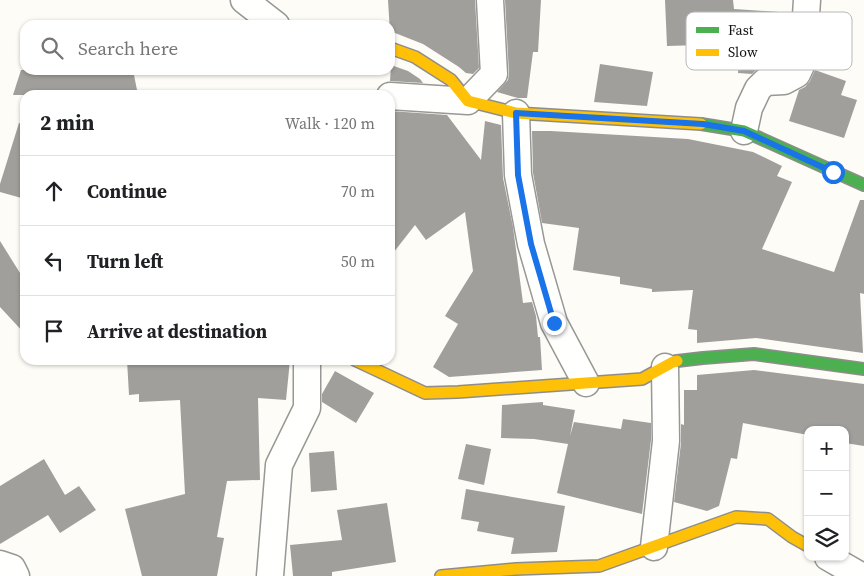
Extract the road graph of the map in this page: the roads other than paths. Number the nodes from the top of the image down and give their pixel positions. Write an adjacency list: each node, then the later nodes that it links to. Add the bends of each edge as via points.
1 (244, 0): 3 (street)
2 (490, 0): 7 (street, via 494,74)
3 (270, 20)
4 (395, 50): 7 (street, via 416,57 451,80)
5 (799, 70): 9 (street, via 784,81 766,82 758,89 749,108)
6 (395, 96): 7 (street)
7 (468, 101): 8 (street)
8 (516, 113): 9 (street, via 703,124); 15 (street, via 518,175 531,244 554,323)
9 (744, 131): 10 (street)
10 (864, 185)
11 (307, 365): 21 (street, via 307,408 280,465)
12 (366, 365): 15 (street, via 425,393)
13 (665, 367): 14 (street, via 673,362 754,354); 15 (street, via 642,380); 17 (street, via 666,441)
14 (864, 369)
15 (586, 383)
16 (804, 544): 17 (street, via 768,519 736,517)
17 (654, 547): 22 (street, via 599,566)
18 (835, 561): 23 (street)
19 (0, 564): 20 (street, via 12,568)
20 (16, 576)
21 (270, 576)
22 (441, 576)
23 (860, 576)

